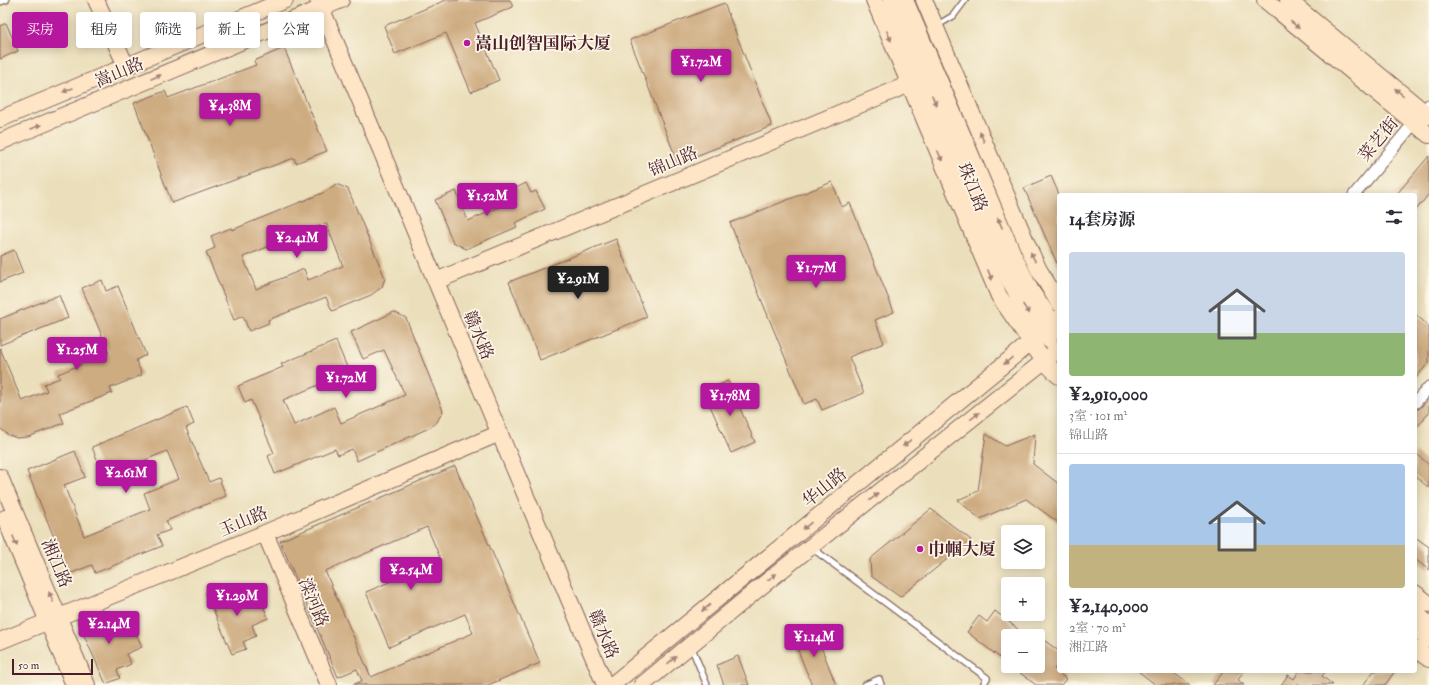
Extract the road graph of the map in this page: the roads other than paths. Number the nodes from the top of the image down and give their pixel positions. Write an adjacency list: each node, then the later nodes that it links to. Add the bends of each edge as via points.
1 (6, 0): 11 (lane)
2 (96, 0): 14 (main road)
3 (285, 0): 14 (main road, 嵩山路)
4 (874, 0): 16 (main road, 珠江路, one-way to 16)
5 (891, 0): 15 (main road, 珠江路)
6 (905, 0): 13 (main road, 珠江路)
7 (924, 0): 13 (main road, 珠江路)
8 (965, 0): 13 (lane, via 953,16)
9 (1265, 0): 17 (main road, one-way to 17)
10 (1288, 0): 17 (main road, one-way to 10)
11 (0, 2)
12 (327, 2): 20 (main road, 嵩山路, one-way to 12); 22 (main road, 赣水路)
13 (927, 31): 23 (main road, 珠江路, one-way to 13, via 1039,270); 24 (main road, 珠江路, one-way to 13, via 1013,254)
14 (126, 66): 18 (main road, 嵩山路, one-way to 18)
15 (924, 78): 16 (main road, 锦山路); 24 (main road, 珠江路, one-way to 24, via 1010,281 1023,305)
16 (909, 84): 22 (main road, 锦山路); 24 (main road, 珠江路, one-way to 24, via 999,296)
17 (1424, 114): 19 (main road); 21 (street, 菜艺街)
18 (0, 119)
19 (1429, 135)
20 (0, 142)
21 (1356, 193)
22 (439, 279): 31 (main road, 赣水路); 51 (main road, 赣水路)
23 (1057, 300)
24 (1049, 329): 25 (main road, 珠江路); 27 (main road, 珠江路); 51 (main road, 华山路, one-way to 51)
25 (1057, 348)
26 (1057, 351): 27 (main road)
27 (1044, 361): 28 (main road, 珠江路); 35 (main road, one-way to 27)
28 (1057, 374)
29 (1429, 387): 30 (street)
30 (1417, 400)
31 (500, 433): 34 (main road, 玉山路); 50 (main road, 赣水路)
32 (0, 477): 39 (main road, 湘江路, one-way to 32)
33 (0, 505): 39 (main road, 湘江路, one-way to 39)
34 (265, 533): 39 (main road, 玉山路); 49 (main road, 滦河路)
35 (810, 547): 44 (main road, one-way to 35); 56 (lane, via 987,678)
36 (1417, 595): 37 (main road)
37 (1429, 604)
38 (1417, 615): 40 (main road)
39 (54, 620): 43 (main road, 玉山路); 47 (main road, 湘江路); 48 (main road, 湘江路)
40 (1429, 624)
41 (1417, 631): 42 (main road)
42 (1429, 640)
43 (0, 641)
44 (691, 644): 52 (main road, one-way to 44); 53 (lane)
45 (1417, 650): 46 (main road)
46 (1429, 659)
47 (74, 685)
48 (87, 685)
49 (329, 685)
50 (605, 685)
51 (612, 685)
52 (642, 685)
53 (707, 685)
54 (865, 685): 55 (lane, via 879,679)
55 (881, 685)
56 (983, 685)

